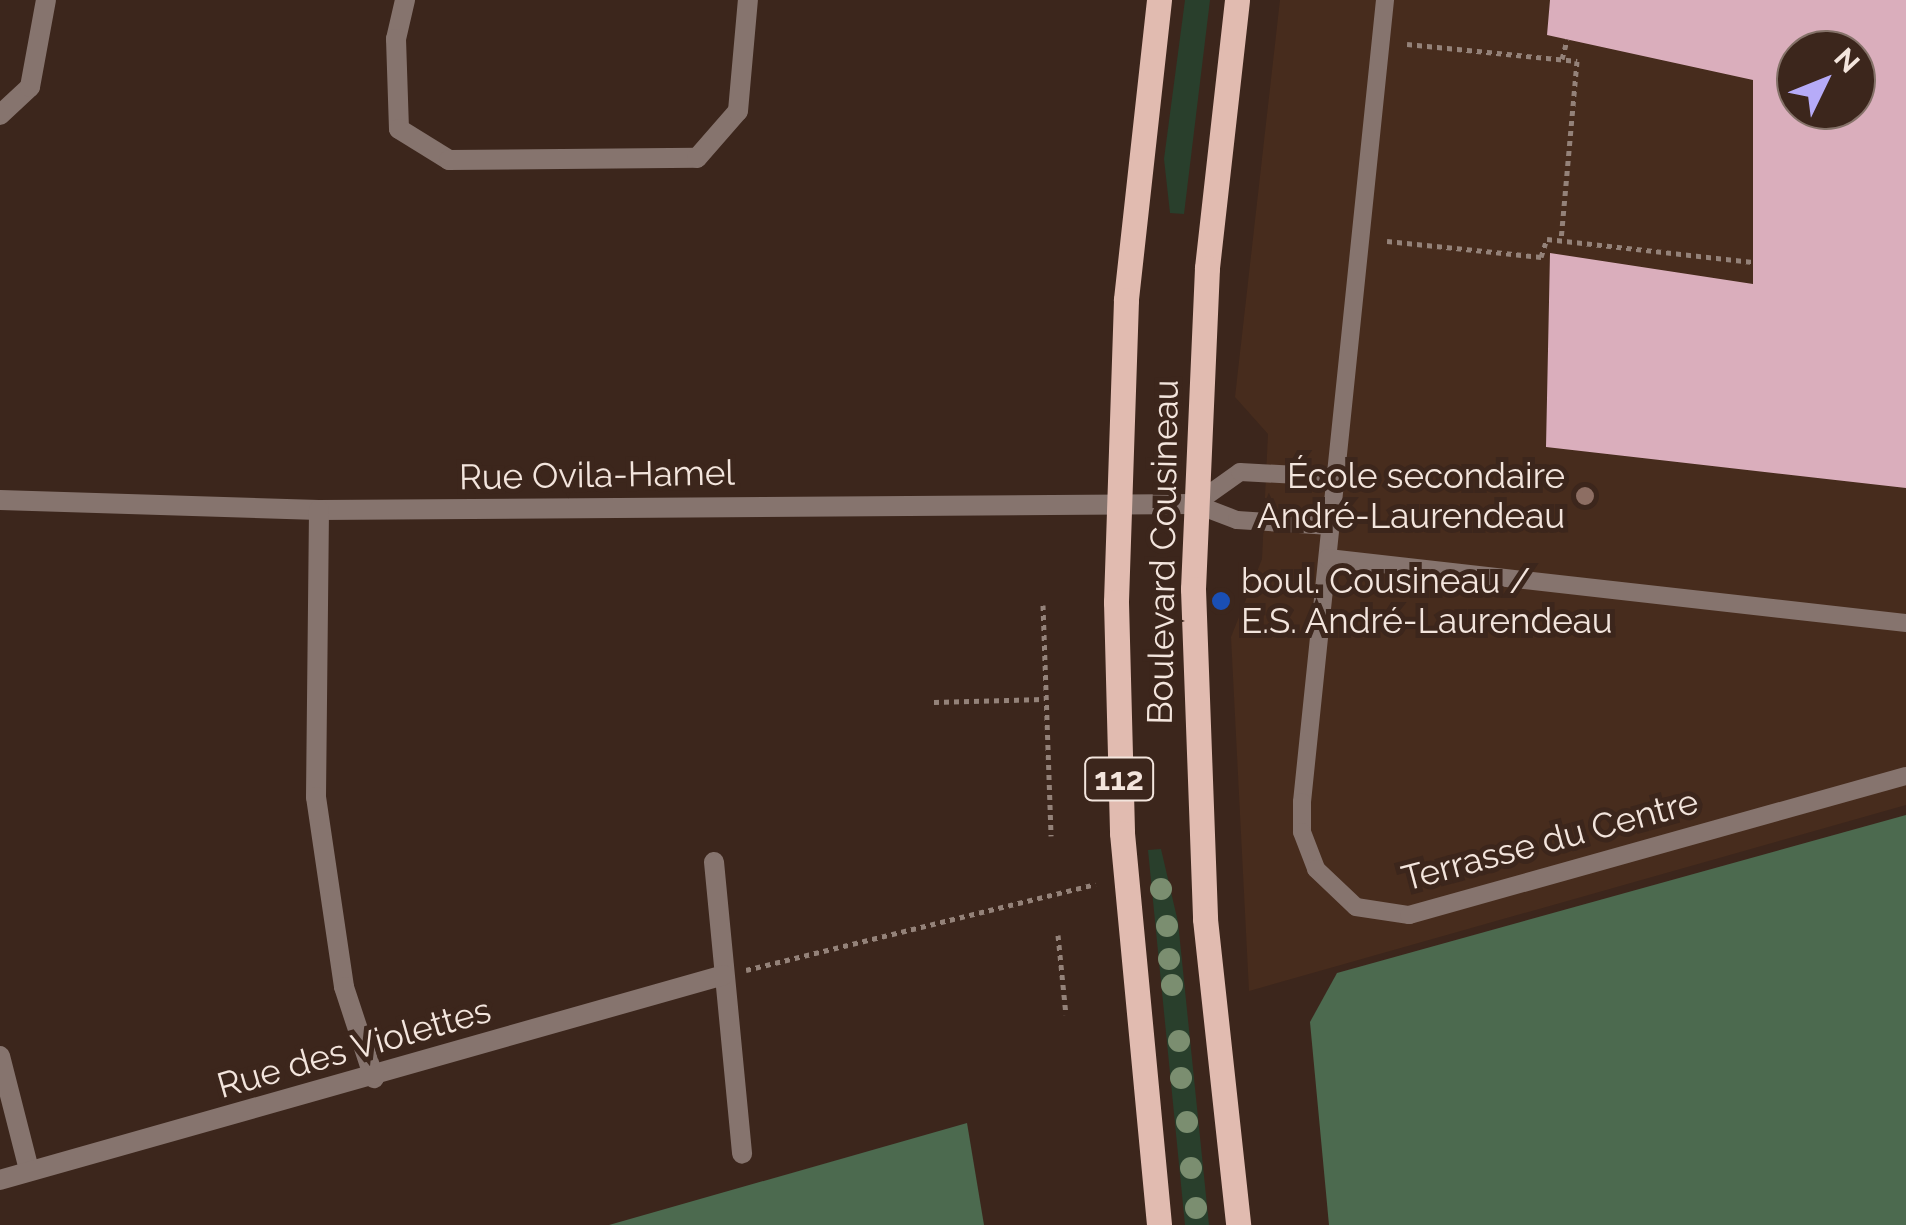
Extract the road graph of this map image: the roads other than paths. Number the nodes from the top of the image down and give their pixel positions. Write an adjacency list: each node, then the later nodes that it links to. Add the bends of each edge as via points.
1 (46, 0): 7 (street, via 30,87)
2 (405, 0): 3 (street, via 396,40 400,130 449,160 696,158 738,111)
3 (748, 0)
4 (1159, 0): 11 (main road, Boulevard Cousineau / 112, via 1132,232)
5 (1237, 0): 10 (main road, Boulevard Cousineau / 112, via 1208,251)
6 (1385, 0): 8 (lane, Terrasse du Centre)
7 (0, 115)
8 (1336, 477): 10 (lane, via 1240,472); 13 (lane, Terrasse du Centre)
9 (0, 500): 12 (street, Rue Ovila-Hamel)
10 (1195, 504): 11 (street, Rue Ovila-Hamel); 13 (lane, Rue Ovila-Hamel, via 1237,520); 25 (main road, Boulevard Cousineau / 112, via 1199,829)
11 (1116, 506): 12 (street, Rue Ovila-Hamel); 24 (main road, Boulevard Cousineau / 112, via 1122,833)
12 (319, 510): 20 (street, via 316,797 344,986)
13 (1331, 526): 14 (lane, Terrasse du Centre)
14 (1328, 558): 15 (lane); 16 (lane, Terrasse du Centre, via 1301,818 1316,870 1356,906 1395,916 1422,912)
15 (1906, 622)
16 (1906, 776)
17 (714, 862): 18 (street)
18 (724, 975): 20 (street, Rue des Violettes); 21 (street)
19 (0, 1056): 22 (street)
20 (374, 1078): 22 (street, Rue des Violettes)
21 (742, 1154)
22 (29, 1170): 23 (street, Rue des Violettes)
23 (0, 1180)
24 (1159, 1225)
25 (1238, 1225)

